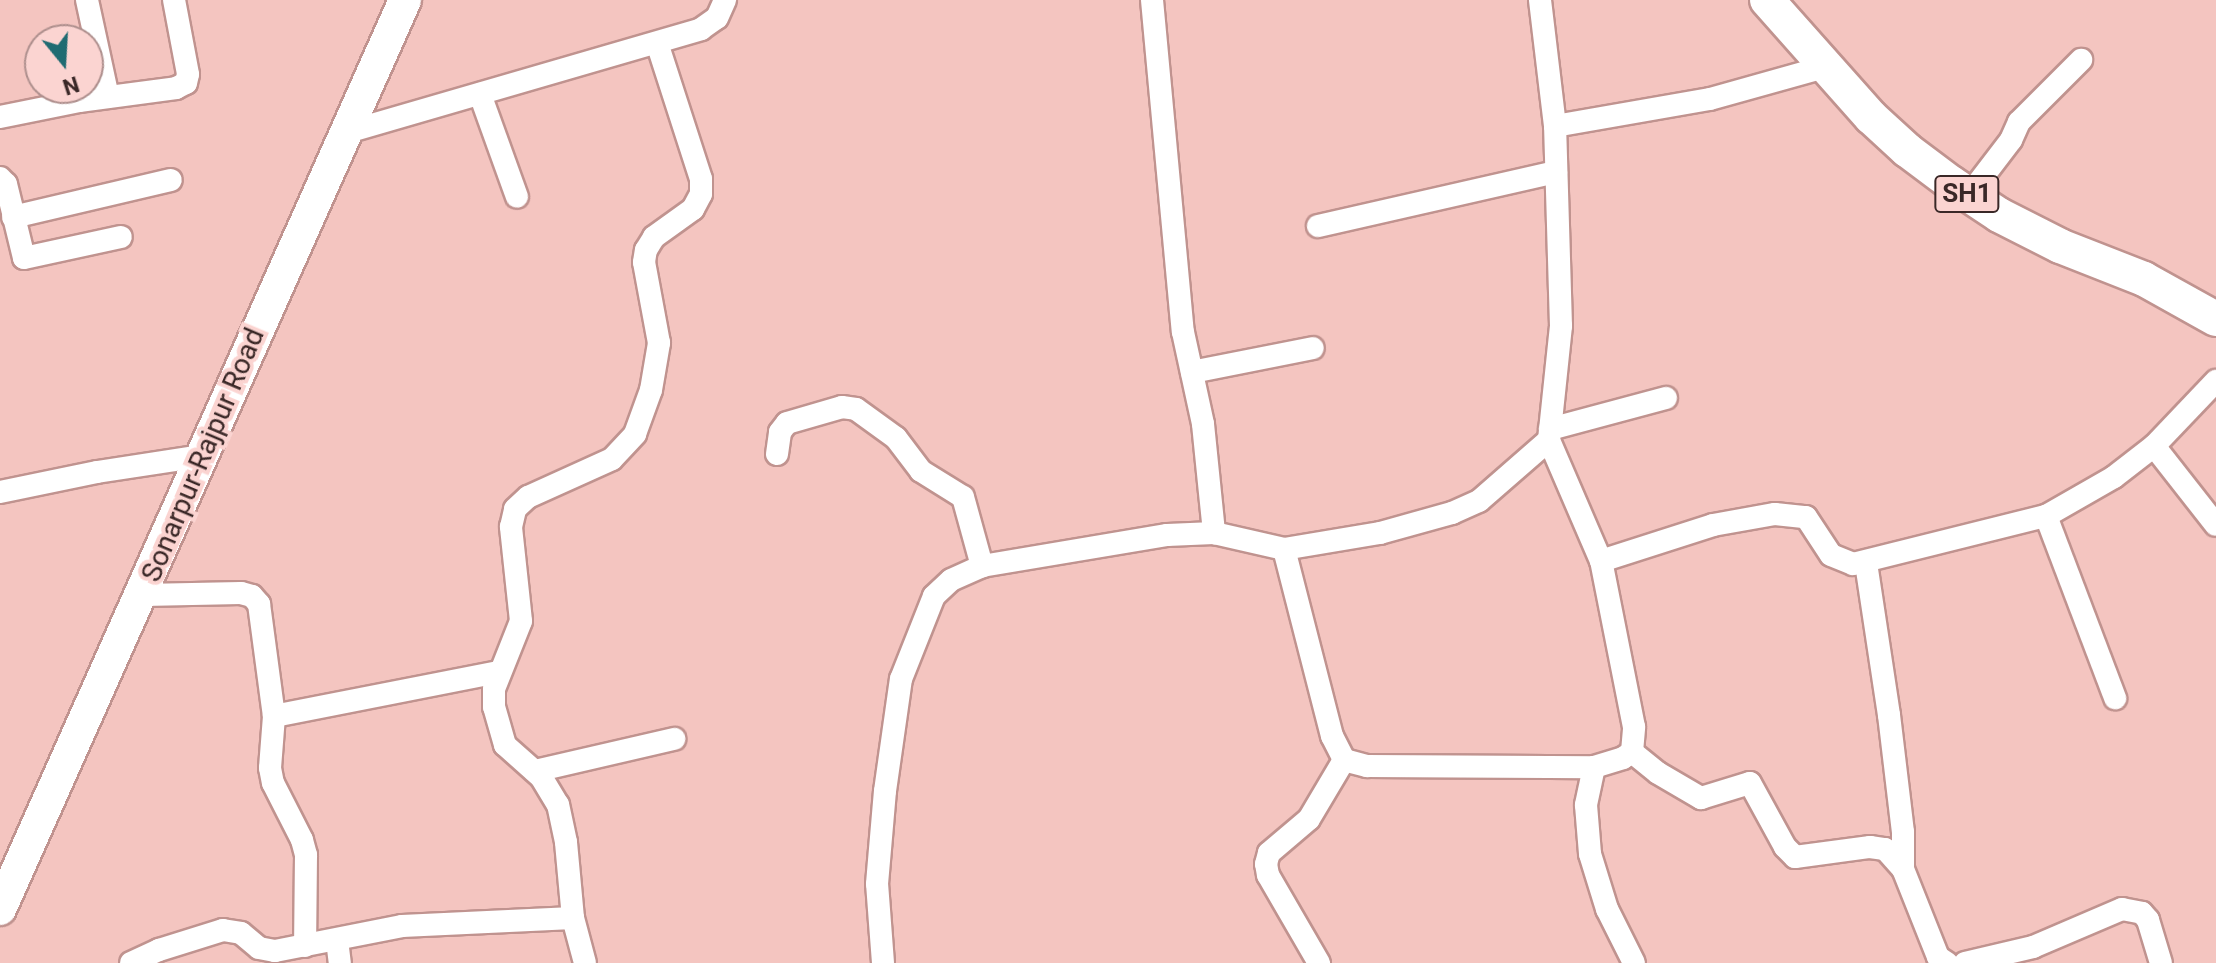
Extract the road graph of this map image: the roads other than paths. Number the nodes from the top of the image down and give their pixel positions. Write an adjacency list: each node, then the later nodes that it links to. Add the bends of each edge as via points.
1 (87, 0): 12 (street)
2 (174, 0): 12 (street, via 186,83)
3 (405, 0): 15 (main road, Sonarpur-Rajpur Road)
4 (725, 0): 8 (street, via 717,18)
5 (1152, 0): 26 (street, via 1183,332)
6 (1540, 0): 14 (street)
7 (1767, 0): 10 (main road, SH1)
8 (657, 43): 11 (street); 42 (street, via 701,179 701,194 693,209 654,237 646,250 659,343 651,390 635,434 612,459 528,497 515,509 511,527 521,621)
9 (2081, 60): 19 (street, via 2019,122)
10 (1828, 66): 14 (street, via 1710,99); 19 (main road, SH1, via 1907,150)
11 (480, 94): 15 (street); 20 (street)
12 (108, 97): 13 (street)
13 (0, 117)
14 (1555, 126): 16 (street)
15 (344, 133): 32 (main road, Sonarpur-Rajpur Road)
16 (1556, 172): 22 (street); 29 (street, via 1561,326)
17 (0, 178): 21 (street)
18 (171, 180): 21 (street)
19 (1969, 195): 24 (main road, SH1, via 2034,233 2144,279)
20 (517, 197)
21 (13, 217): 23 (street, via 24,258)
22 (1318, 226)
23 (121, 237)
24 (2216, 319)
25 (1313, 348): 26 (street)
26 (1192, 372): 36 (street)
27 (2216, 381): 30 (street)
28 (1666, 398): 29 (street)
29 (1550, 434): 37 (street, via 1479,501 1452,513 1380,533); 38 (street)
30 (2154, 446): 34 (street, via 2114,477); 35 (street)
31 (777, 454): 40 (street, via 787,423 842,407 856,409 896,438 921,471 963,497)
32 (201, 456): 33 (street); 41 (main road, Sonarpur-Rajpur Road)
33 (0, 492)
34 (2046, 516): 39 (street); 43 (street)
35 (2216, 525)
36 (1214, 533): 37 (street); 40 (street, via 1167,535)
37 (1284, 549): 47 (street, via 1332,736)
38 (1601, 561): 39 (street, via 1713,525 1795,513 1806,517 1831,555 1842,562); 46 (street, via 1634,727)
39 (1866, 563): 50 (street, via 1889,715)
40 (982, 566): 58 (street, via 951,580 934,596 901,679 878,845)
41 (143, 595): 44 (street, via 252,596 263,617); 51 (main road, Sonarpur-Rajpur Road)
42 (498, 672): 44 (street); 49 (street, via 494,689 499,729 505,745)
43 (2115, 698)
44 (274, 716): 53 (street, via 273,783 306,855)
45 (674, 739): 49 (street)
46 (1632, 752): 48 (street); 50 (street, via 1701,798 1750,783 1795,857 1870,847 1885,849)
47 (1344, 760): 48 (street, via 1367,766); 59 (street, via 1315,811 1269,853 1266,864)
48 (1594, 767): 60 (street, via 1586,805 1590,854 1607,909)
49 (535, 771): 52 (street, via 558,805)
50 (1903, 869): 61 (street, via 1938,957)
51 (0, 909)
52 (573, 918): 54 (street, via 430,924); 57 (street)
53 (305, 946): 54 (street); 55 (street)
54 (338, 952)
55 (259, 955): 56 (street, via 241,933 223,930)
56 (131, 963)
57 (585, 963)
58 (883, 963)
59 (1319, 963)
60 (1634, 963)
61 (1947, 963)
62 (1965, 963): 63 (street, via 2033,947 2122,909 2142,913 2148,920)
63 (2161, 963)

